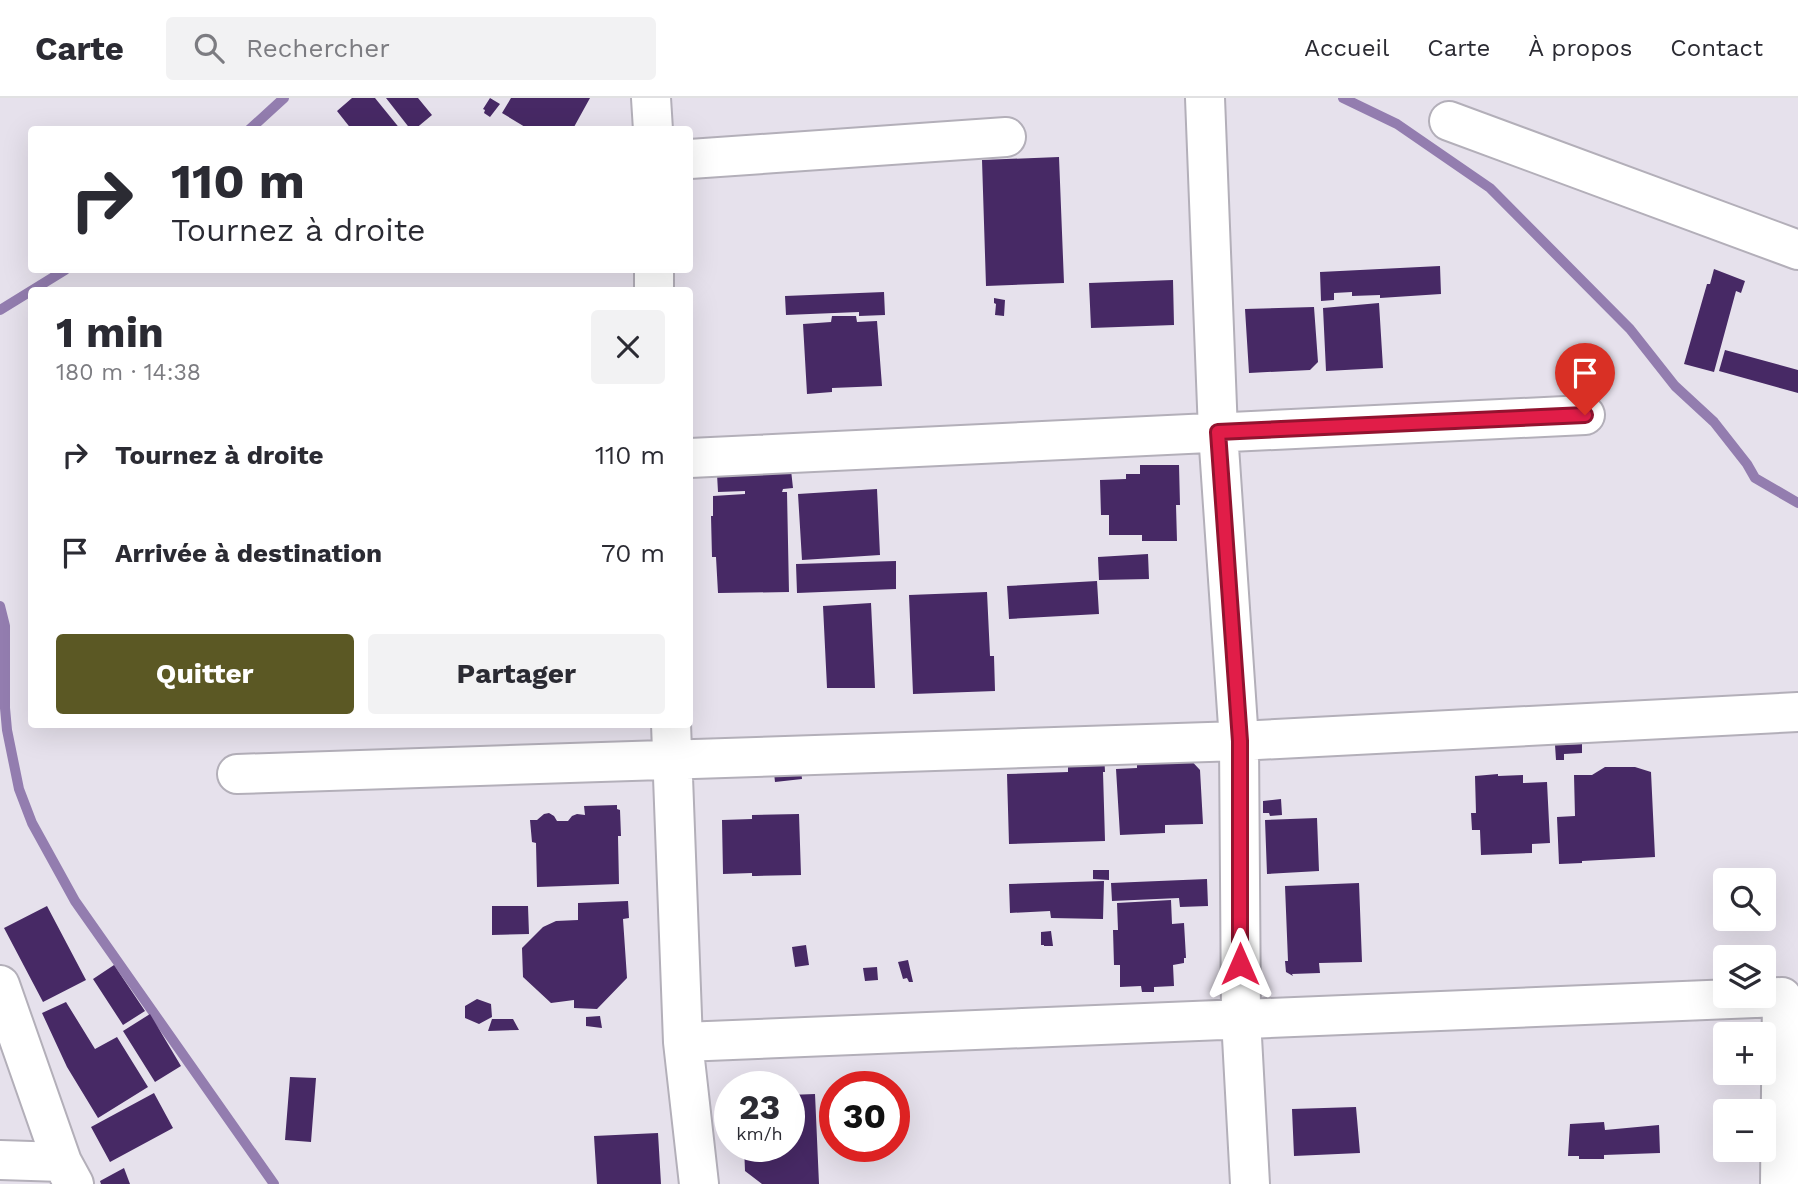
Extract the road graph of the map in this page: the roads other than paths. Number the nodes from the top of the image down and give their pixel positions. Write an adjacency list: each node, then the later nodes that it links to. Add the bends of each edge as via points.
1 (651, 98): 4 (street)
2 (1205, 98): 9 (street)
3 (1449, 121): 7 (street)
4 (653, 126)
5 (1006, 137): 6 (street)
6 (693, 159)
7 (1798, 250)
8 (1585, 415): 9 (street)
9 (1218, 432): 10 (street); 12 (street)
10 (693, 458)
11 (1798, 712): 12 (street)
12 (1240, 741): 13 (street); 16 (street)
13 (672, 742): 14 (street); 17 (street)
14 (237, 774)
15 (0, 985): 19 (street)
16 (1241, 1019): 17 (street); 21 (street); 22 (street, via 1782,997)
17 (683, 1042): 20 (street)
18 (0, 1160): 19 (street)
19 (68, 1173)
20 (699, 1184)
21 (1250, 1184)
22 (1780, 1184)

